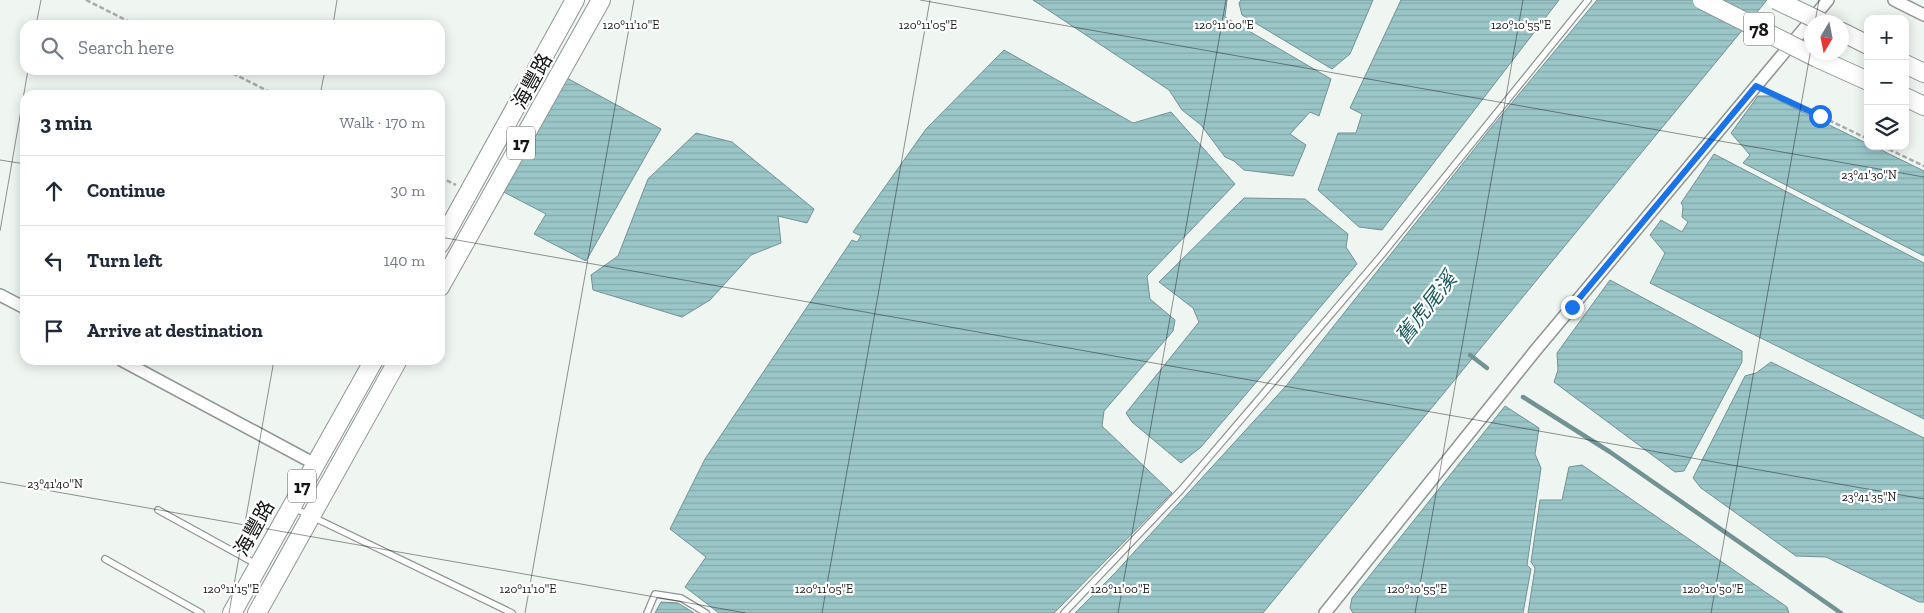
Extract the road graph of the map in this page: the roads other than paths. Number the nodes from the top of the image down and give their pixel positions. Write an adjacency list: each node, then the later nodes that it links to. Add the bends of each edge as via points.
1 (575, 0): 17 (main road, 海豐路 / 17)
2 (601, 0): 18 (main road, 海豐路 / 17)
3 (1588, 0): 36 (lane, via 1380,257 1206,460)
4 (1702, 0): 14 (main road, 78, bridge)
5 (1776, 0): 8 (main road, 78, bridge)
6 (1828, 0): 37 (street, via 1535,351)
7 (1894, 0): 9 (street)
8 (1807, 15)
9 (1924, 15)
10 (1849, 36): 11 (main road)
11 (1864, 43)
12 (1909, 66): 13 (main road)
13 (1924, 73)
14 (1864, 79)
15 (1909, 100): 16 (main road)
16 (1924, 106)
17 (445, 235)
18 (445, 278)
19 (0, 295): 20 (street)
20 (20, 305)
21 (130, 365): 24 (street)
22 (371, 365): 24 (main road, 海豐路 / 17)
23 (395, 365): 27 (main road, 17)
24 (314, 464): 25 (main road, 海豐路 / 17)
25 (290, 506): 27 (lane); 29 (main road, 海豐路 / 17)
26 (158, 510): 29 (lane)
27 (310, 516): 32 (main road, 17); 33 (lane)
28 (105, 559): 30 (lane)
29 (258, 565): 31 (main road, 海豐路 / 17)
30 (201, 613)
31 (232, 613)
32 (257, 613)
33 (512, 613)
34 (647, 613): 35 (lane, via 655,594 681,598)
35 (706, 613)
36 (1064, 613)
37 (1325, 613)

